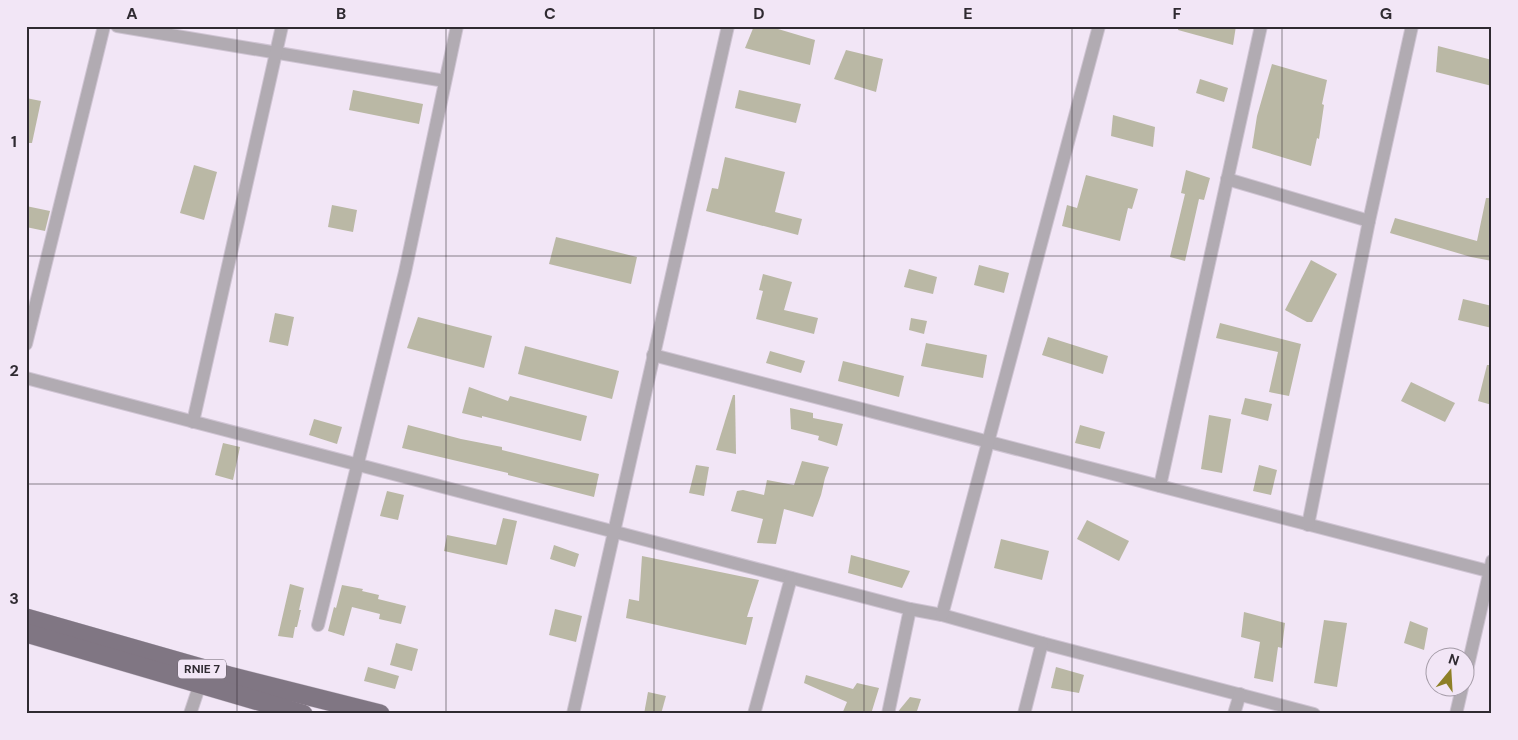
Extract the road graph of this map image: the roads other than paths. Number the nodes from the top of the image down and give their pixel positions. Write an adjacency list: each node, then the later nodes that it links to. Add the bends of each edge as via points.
1 (104, 26): 13 (street)
2 (117, 26): 9 (street)
3 (282, 26): 9 (street)
4 (457, 26): 10 (street)
5 (728, 26): 14 (street)
6 (1099, 26): 17 (street)
7 (1261, 26): 11 (street)
8 (1412, 26): 12 (street)
9 (276, 53): 10 (street); 16 (street)
10 (445, 81): 18 (street, via 405,272)
11 (1227, 179): 12 (street); 19 (street)
12 (1369, 221): 20 (street)
13 (26, 344)
14 (653, 355): 17 (street); 21 (street)
15 (26, 378): 16 (street)
16 (193, 422): 18 (street)
17 (988, 442): 19 (street); 25 (street)
18 (358, 465): 21 (street); 27 (street)
19 (1160, 486): 20 (street)
20 (1308, 525): 22 (street)
21 (614, 532): 23 (street); 37 (street)
22 (1491, 568): 30 (street)
23 (791, 578): 24 (street); 38 (street)
24 (910, 609): 25 (street); 39 (street)
25 (942, 615): 29 (street)
26 (26, 618): 36 (main road, RNIE 7 / RNIE 7, via 228,676)
27 (318, 625)
28 (26, 633): 31 (main road, RNIE 7 / RNIE 7)
29 (1042, 643): 32 (street); 40 (street)
30 (1472, 648)
31 (200, 684): 34 (street); 35 (main road, RNIE 7 / RNIE 7)
32 (1240, 694): 41 (street); 42 (street)
33 (1460, 698): 43 (street)
34 (190, 714)
35 (303, 714)
36 (380, 714)
37 (572, 714)
38 (754, 714)
39 (888, 714)
40 (1024, 714)
41 (1234, 714)
42 (1314, 714)
43 (1456, 714)

